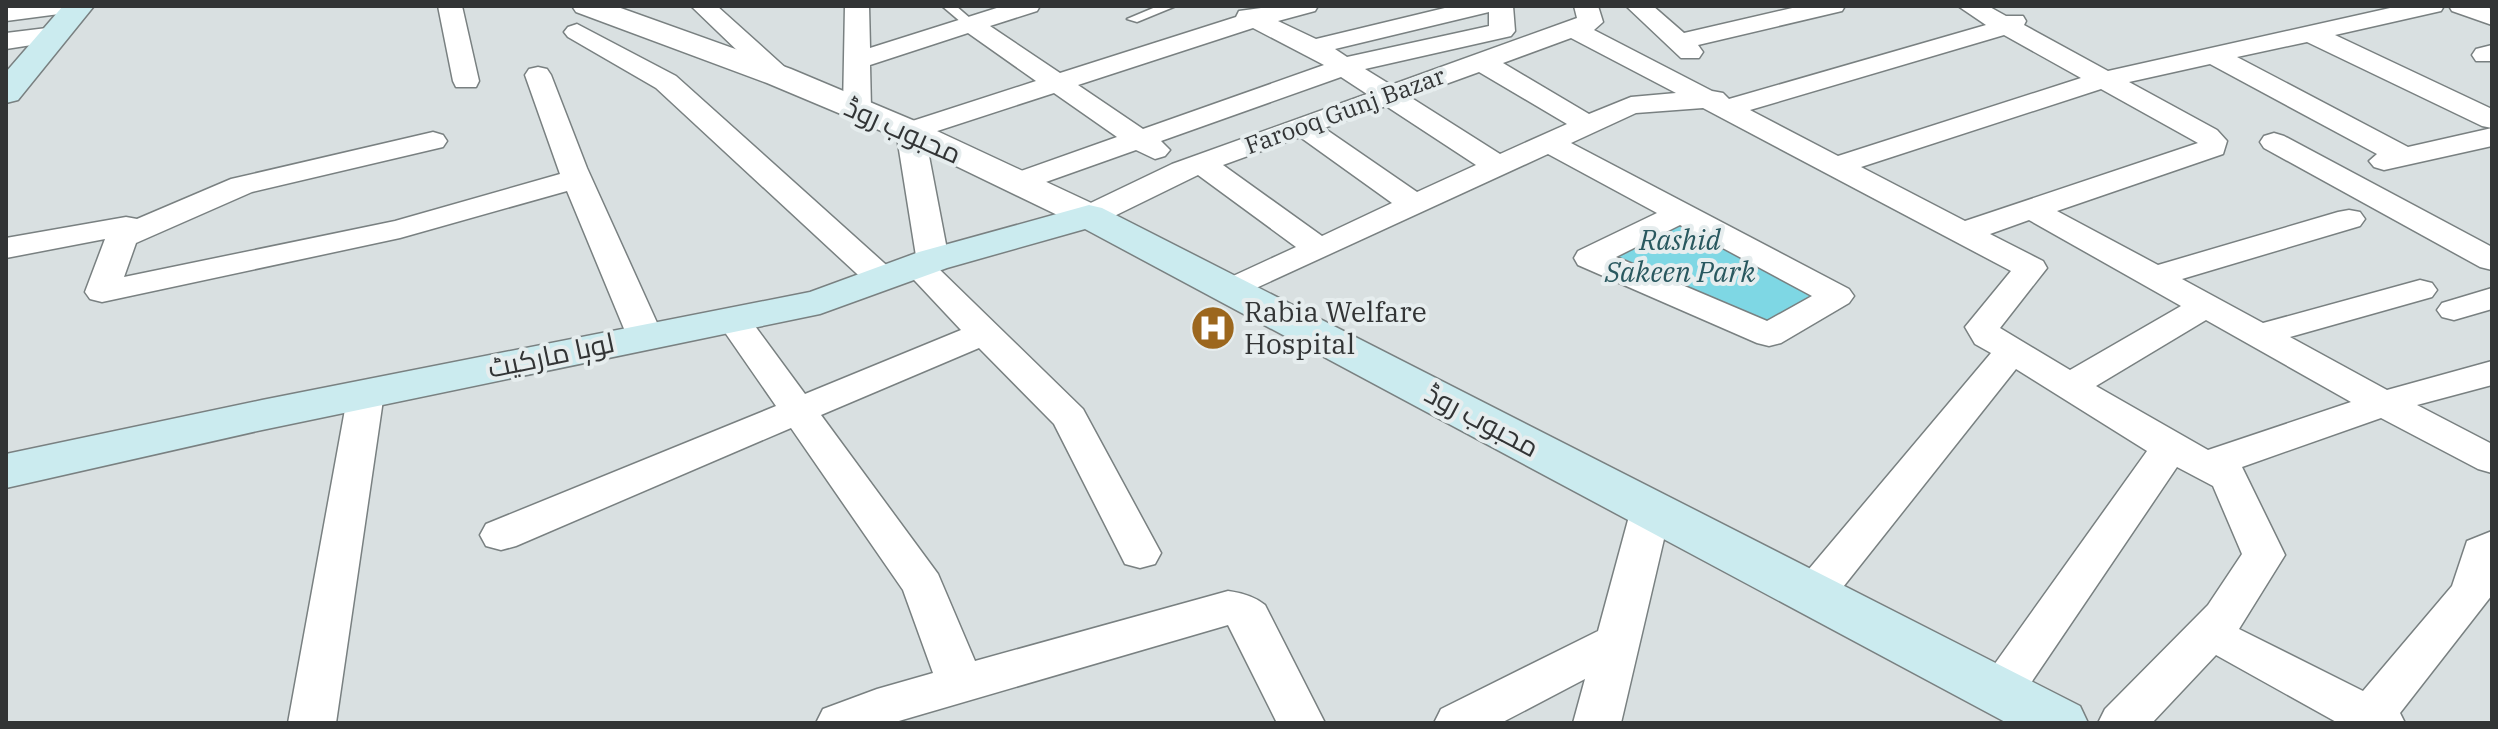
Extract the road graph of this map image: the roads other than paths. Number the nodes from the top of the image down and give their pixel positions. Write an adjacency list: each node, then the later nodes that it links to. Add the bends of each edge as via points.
1 (79, 6): 23 (main road)
2 (450, 6): 35 (street)
3 (703, 6): 33 (street)
4 (857, 6): 29 (street)
5 (948, 6): 24 (lane)
6 (1028, 6): 24 (street)
7 (1170, 6): 21 (lane)
8 (1228, 6): 22 (street)
9 (1306, 6): 22 (street)
10 (1484, 6): 27 (street)
11 (1501, 6): 31 (street, via 1502,31)
12 (1638, 6): 16 (street, via 1684,47)
13 (1833, 6): 16 (street)
14 (1970, 6): 18 (street)
15 (2432, 6): 25 (street)
16 (1770, 12)
17 (6, 14): 23 (street)
18 (2001, 16): 34 (street); 39 (street)
19 (1580, 17): 30 (street, Farooq Gunj Bazar); 39 (street)
20 (582, 19): 33 (street, محبوب روڈ); 69 (street)
21 (1133, 19)
22 (1254, 19): 27 (street); 36 (street)
23 (61, 20): 26 (street); 37 (main road)
24 (972, 25): 29 (street); 36 (street)
25 (2314, 35): 28 (street); 41 (street)
26 (6, 41)
27 (1313, 47): 31 (street)
28 (2215, 56): 34 (street); 50 (street)
29 (859, 60): 40 (street)
30 (1482, 62): 38 (street, Farooq Gunj Bazar); 42 (street)
31 (1345, 67): 38 (street); 46 (street)
32 (538, 75): 55 (street)
33 (779, 76): 40 (street, محبوب روڈ)
34 (2102, 80): 52 (street); 58 (street, via 2207,136 2213,148)
35 (466, 81)
36 (1060, 82): 44 (street); 46 (street)
37 (6, 93)
38 (1387, 95): 43 (street, Farooq Gunj Bazar); 51 (street)
39 (1721, 103): 42 (street, via 1631,105); 52 (street)
40 (857, 109): 44 (street, محبوب روڈ)
41 (2492, 120)
42 (1587, 124): 48 (street)
43 (1302, 126): 54 (street, Farooq Gunj Bazar); 57 (street)
44 (910, 131): 56 (street, محبوب روڈ); 69 (street)
45 (2492, 137): 50 (street)
46 (1140, 139): 54 (street); 56 (street)
47 (433, 141): 64 (street, via 242,185)
48 (1547, 142): 51 (street); 59 (street)
49 (2274, 142): 65 (street)
50 (2405, 157): 53 (street)
51 (1496, 165): 57 (street)
52 (1839, 165): 62 (street)
53 (2369, 165)
54 (1192, 166): 60 (street, Farooq Gunj Bazar); 67 (street)
55 (577, 179): 64 (street, via 400,229 102,292); 79 (street)
56 (1018, 182): 60 (street, محبوب روڈ)
57 (1413, 204): 67 (street)
58 (2031, 209): 62 (street); 70 (street)
59 (1680, 213): 59 (street, via 1745,247 1837,296 1769,335 1590,258)
60 (1089, 216): 69 (main road, لوہا مارکیٹ); 71 (main road, محبوب روڈ)
61 (2349, 219): 70 (street)
62 (1964, 232): 80 (street, via 2031,268 1982,327)
63 (2492, 232): 65 (street)
64 (122, 237): 66 (street, via 126,226)
65 (2454, 240): 68 (street)
66 (6, 248)
67 (1318, 248): 71 (street)
68 (2492, 260)
69 (910, 268): 76 (main road, لوہا مارکیٹ, via 820,302); 77 (street)
70 (2153, 277): 74 (street)
71 (1232, 289): 89 (main road, محبوب روڈ)
72 (2420, 290): 78 (street)
73 (2492, 298): 75 (street)
74 (2205, 306): 78 (street); 82 (street)
75 (2454, 310)
76 (732, 318): 79 (main road, لوہا مارکیٹ); 85 (street)
77 (984, 333): 85 (street); 92 (street, via 1070,418)
78 (2258, 335): 84 (street)
79 (645, 336): 83 (main road, لوہا مارکیٹ)
80 (2012, 351): 82 (street); 93 (street)
81 (2492, 373): 84 (street)
82 (2069, 386): 86 (street)
83 (366, 393): 88 (main road, لوہا مارکیٹ); 99 (street)
84 (2384, 404): 86 (street); 87 (street)
85 (799, 411): 90 (street); 96 (street, via 923,585)
86 (2188, 456): 97 (street); 105 (street, via 2229,477 2264,555 2224,617)
87 (2492, 460)
88 (6, 471)
89 (1651, 509): 93 (main road, محبوب روڈ); 94 (street)
90 (501, 535)
91 (2492, 546): 98 (street, via 2482,552 2472,592)
92 (1140, 553)
93 (1813, 594): 97 (main road, محبوب روڈ)
94 (1618, 641): 102 (street); 103 (street)
95 (2233, 645): 98 (street)
96 (961, 685): 100 (street); 101 (street, via 1228,608 1249,617)
97 (2000, 692): 104 (main road, محبوب روڈ)
98 (2375, 720)
99 (312, 723)
100 (840, 723)
101 (1301, 723)
102 (1458, 723)
103 (1597, 723)
104 (2059, 723)
105 (2122, 723)

